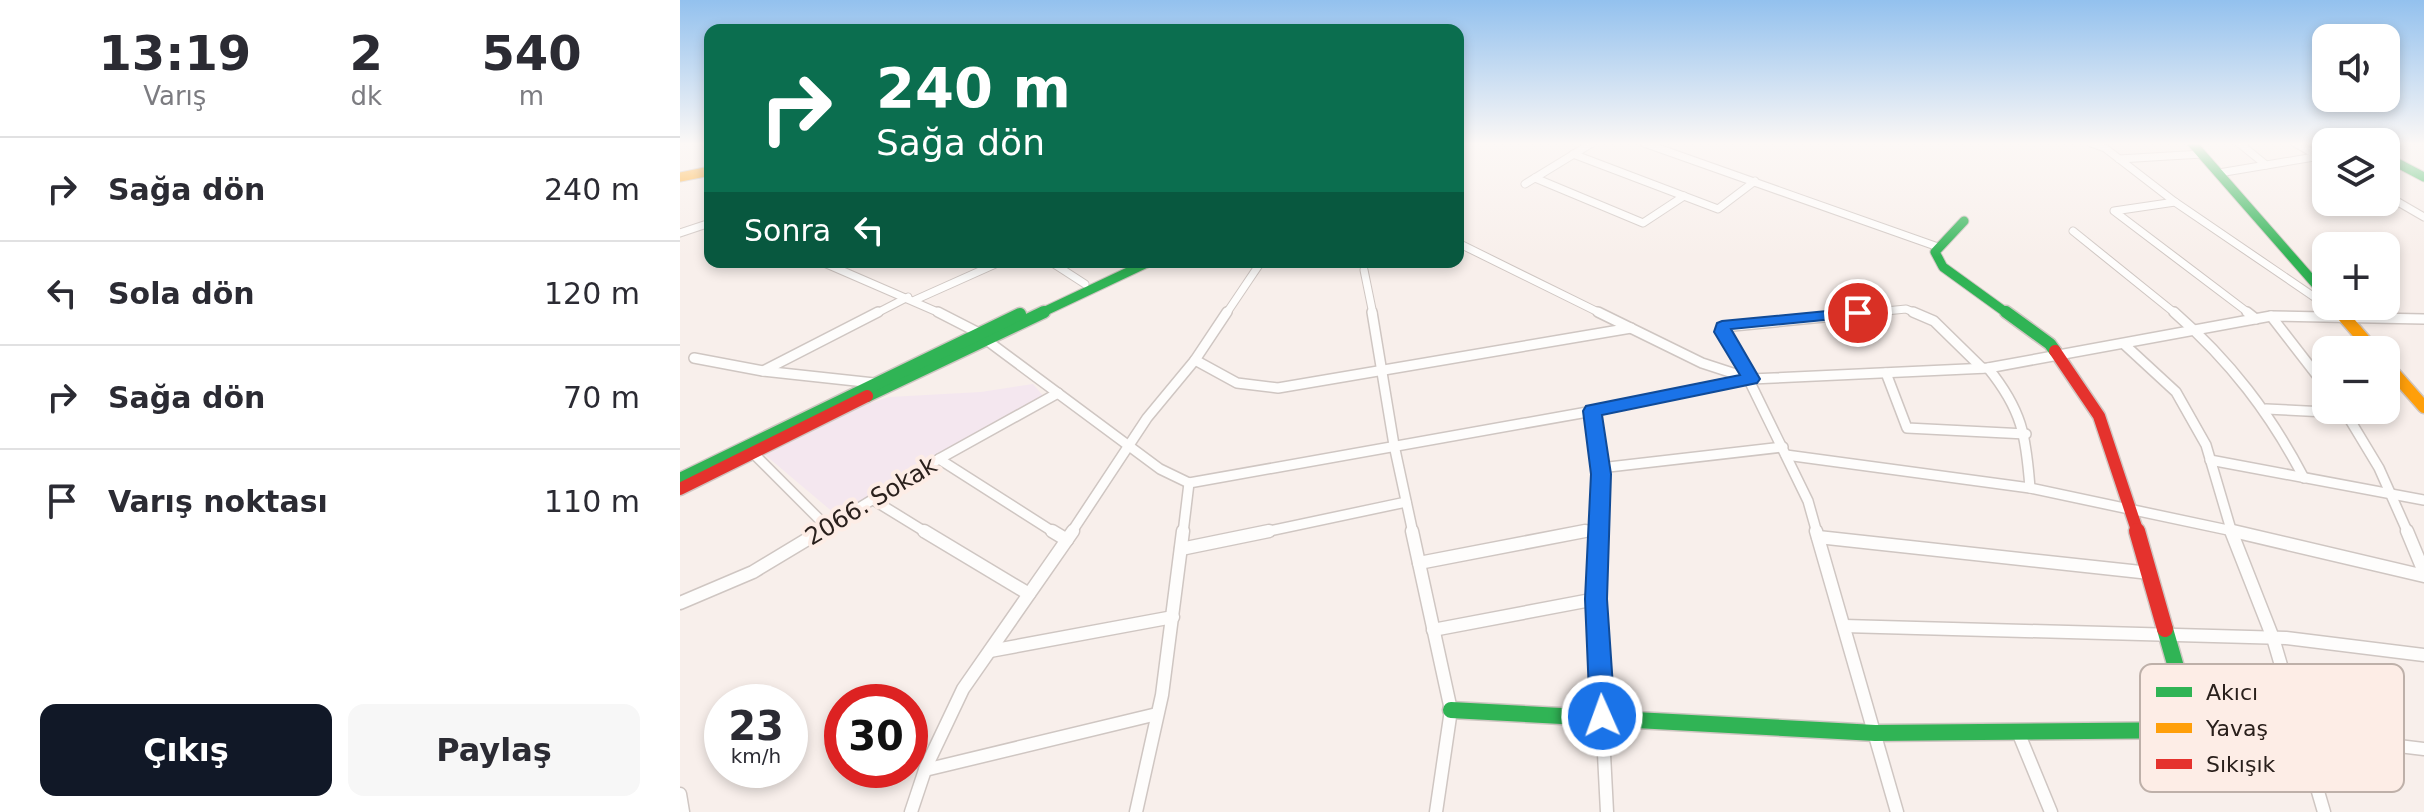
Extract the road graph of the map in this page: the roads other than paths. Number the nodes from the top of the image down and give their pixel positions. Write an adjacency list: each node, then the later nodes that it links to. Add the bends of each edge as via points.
1 (1530, 181): 7 (street)
2 (1542, 181): 8 (street, via 1643,223)
3 (1644, 181): 8 (street)
4 (1755, 181): 8 (street, via 1718,209); 17 (street)
5 (2148, 181): 9 (street)
6 (2226, 181): 25 (street)
7 (1525, 184)
8 (1684, 196)
9 (2175, 202): 27 (street); 31 (street, via 2114,211)
10 (2400, 203): 11 (street)
11 (2424, 217)
12 (1964, 221): 17 (street)
13 (704, 225): 15 (street)
14 (2073, 231): 36 (street)
15 (680, 233)
16 (1464, 246): 35 (street)
17 (1938, 247): 40 (street, via 1935,252 1943,267)
18 (837, 268): 28 (street)
19 (985, 268): 28 (street)
20 (1060, 268): 26 (street)
21 (1119, 268): 26 (street)
22 (1135, 268): 37 (street)
23 (1257, 268): 42 (street)
24 (1364, 270): 45 (street)
25 (2312, 280)
26 (1085, 284): 37 (street)
27 (2312, 296)
28 (912, 298): 37 (street); 46 (street)
29 (2271, 316): 30 (street); 31 (street); 44 (street)
30 (2312, 318)
31 (2256, 319): 36 (street)
32 (2400, 319): 33 (street)
33 (2424, 319)
34 (2347, 320): 38 (street)
35 (1631, 328): 45 (street); 48 (street, via 1702,363)
36 (2194, 330): 39 (street); 53 (street)
37 (982, 336): 50 (street); 51 (street); 61 (street)
38 (2361, 336)
39 (2125, 345): 40 (street); 63 (street, via 2176,392)
40 (2058, 354): 43 (street); 74 (street, via 2099,416)
41 (694, 358): 46 (street)
42 (1195, 360): 45 (street, via 1237,383 1261,388); 59 (street)
43 (1985, 368): 47 (street); 48 (street, via 1934,321 1906,309 1723,327); 57 (street, via 2010,393)
44 (2312, 369)
45 (1384, 370): 58 (street)
46 (763, 371): 50 (street)
47 (1886, 373): 48 (street); 57 (street, via 1907,428)
48 (1751, 379): 54 (street); 60 (street)
49 (2400, 380): 52 (street)
50 (874, 383): 66 (street)
51 (1058, 393): 59 (street); 62 (street, 2066. Sokak)
52 (2424, 407)
53 (2266, 409): 55 (street); 65 (street)
54 (1593, 411): 58 (street); 64 (street)
55 (2312, 411)
56 (2353, 424): 70 (street)
57 (2026, 434): 68 (street)
58 (1394, 445): 67 (street); 73 (street)
59 (1131, 446): 67 (street); 79 (street)
60 (1784, 451): 64 (street); 68 (street); 78 (street)
61 (752, 452): 69 (street); 75 (street)
62 (939, 459): 72 (street, 2066. Sokak); 79 (street)
63 (2210, 460): 65 (street); 77 (street)
64 (1600, 468): 76 (street)
65 (2304, 478): 70 (street)
66 (680, 479)
67 (1189, 483): 80 (street)
68 (2030, 488): 74 (street)
69 (680, 489)
70 (2393, 494): 71 (street); 83 (street)
71 (2424, 500)
72 (875, 501): 75 (street, 2066. Sokak); 84 (street)
73 (1406, 502): 80 (street); 81 (street)
74 (2132, 511): 77 (street); 82 (street)
75 (828, 528): 86 (street, 2066. Sokak, via 728,585)
76 (1598, 528): 81 (street); 85 (street)
77 (2231, 530): 83 (street); 91 (street)
78 (1818, 537): 82 (street); 88 (street)
79 (1067, 540): 84 (street)
80 (1181, 549): 87 (street)
81 (1419, 563): 89 (street)
82 (2150, 573): 90 (street)
83 (2424, 574)
84 (1029, 594): 92 (street)
85 (1596, 599): 89 (street); 98 (street)
86 (680, 603)
87 (1173, 617): 92 (street); 97 (street)
88 (1844, 626): 90 (street); 101 (street)
89 (1433, 630): 96 (street)
90 (2168, 637): 91 (street); 94 (street)
91 (2273, 638): 93 (street); 95 (street)
92 (990, 651): 104 (street, via 963,689)
93 (2424, 655)
94 (2176, 664)
95 (2280, 664)
96 (1451, 710): 98 (street); 112 (street)
97 (1157, 714): 105 (street); 111 (street)
98 (1602, 716): 101 (street); 113 (street)
99 (2140, 731): 100 (street)
100 (2018, 732): 101 (street); 115 (street)
101 (1875, 733): 114 (street)
102 (2404, 747): 103 (street)
103 (2424, 749)
104 (928, 764)
105 (928, 769)
106 (919, 788): 110 (street)
107 (2318, 792): 116 (street)
108 (680, 794): 109 (street)
109 (683, 812)
110 (911, 812)
111 (1136, 812)
112 (1436, 812)
113 (1607, 812)
114 (1897, 812)
115 (2051, 812)
116 (2324, 812)

